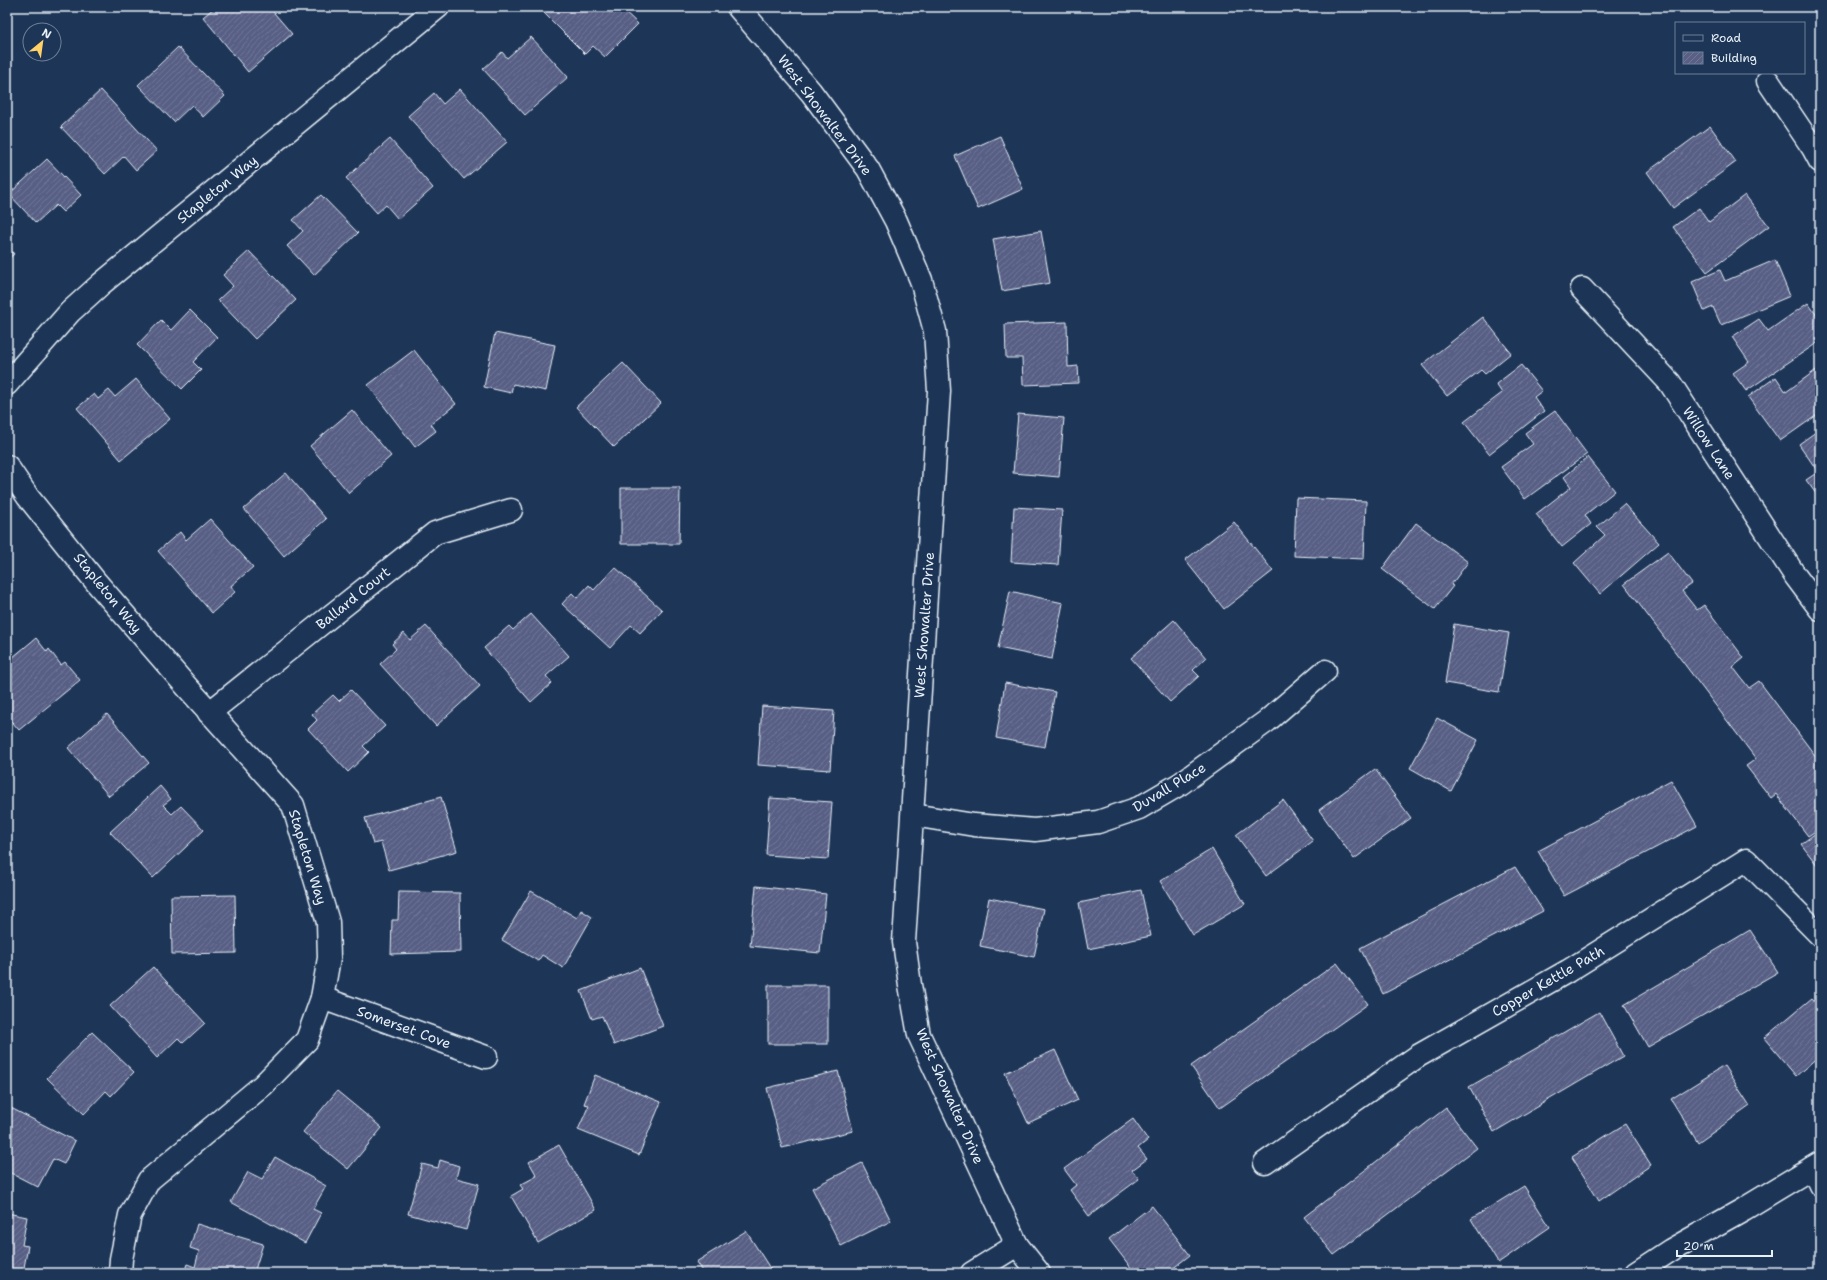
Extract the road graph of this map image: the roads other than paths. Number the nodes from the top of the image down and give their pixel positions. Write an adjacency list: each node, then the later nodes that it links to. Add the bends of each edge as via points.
1 (438, 7): 6 (street, Stapleton Way, via 101,284 70,312)
2 (738, 7): 12 (street, West Showalter Drive, via 811,92 868,169 896,221 921,280 935,331 939,391)
3 (1768, 81): 4 (street)
4 (1820, 161)
5 (1582, 289): 9 (street, Willow Lane, via 1670,383 1796,577)
6 (7, 384)
7 (7, 466): 11 (street, Stapleton Way, via 28,497 96,582)
8 (510, 510): 11 (street, Ballard Court, via 435,532)
9 (1820, 609)
10 (1325, 671): 12 (street, Duvall Place, via 1267,721 1180,784 1139,808 1119,815 1098,822 1035,830 974,825)
11 (209, 713): 14 (street, Stapleton Way, via 293,805 328,922 329,958)
12 (913, 815): 18 (street, West Showalter Drive, via 904,942 919,1035)
13 (1820, 936): 16 (street, Copper Kettle Path, via 1746,860 1568,971 1418,1056)
14 (322, 998): 15 (street, Somerset Cove); 19 (street, Stapleton Way, via 307,1040 263,1085 149,1180 130,1216)
15 (486, 1056)
16 (1265, 1163)
17 (1817, 1172): 22 (street, via 1744,1209)
18 (1017, 1244): 20 (street); 21 (street, West Showalter Drive)
19 (120, 1273)
20 (972, 1273)
21 (1039, 1273)
22 (1636, 1273)

